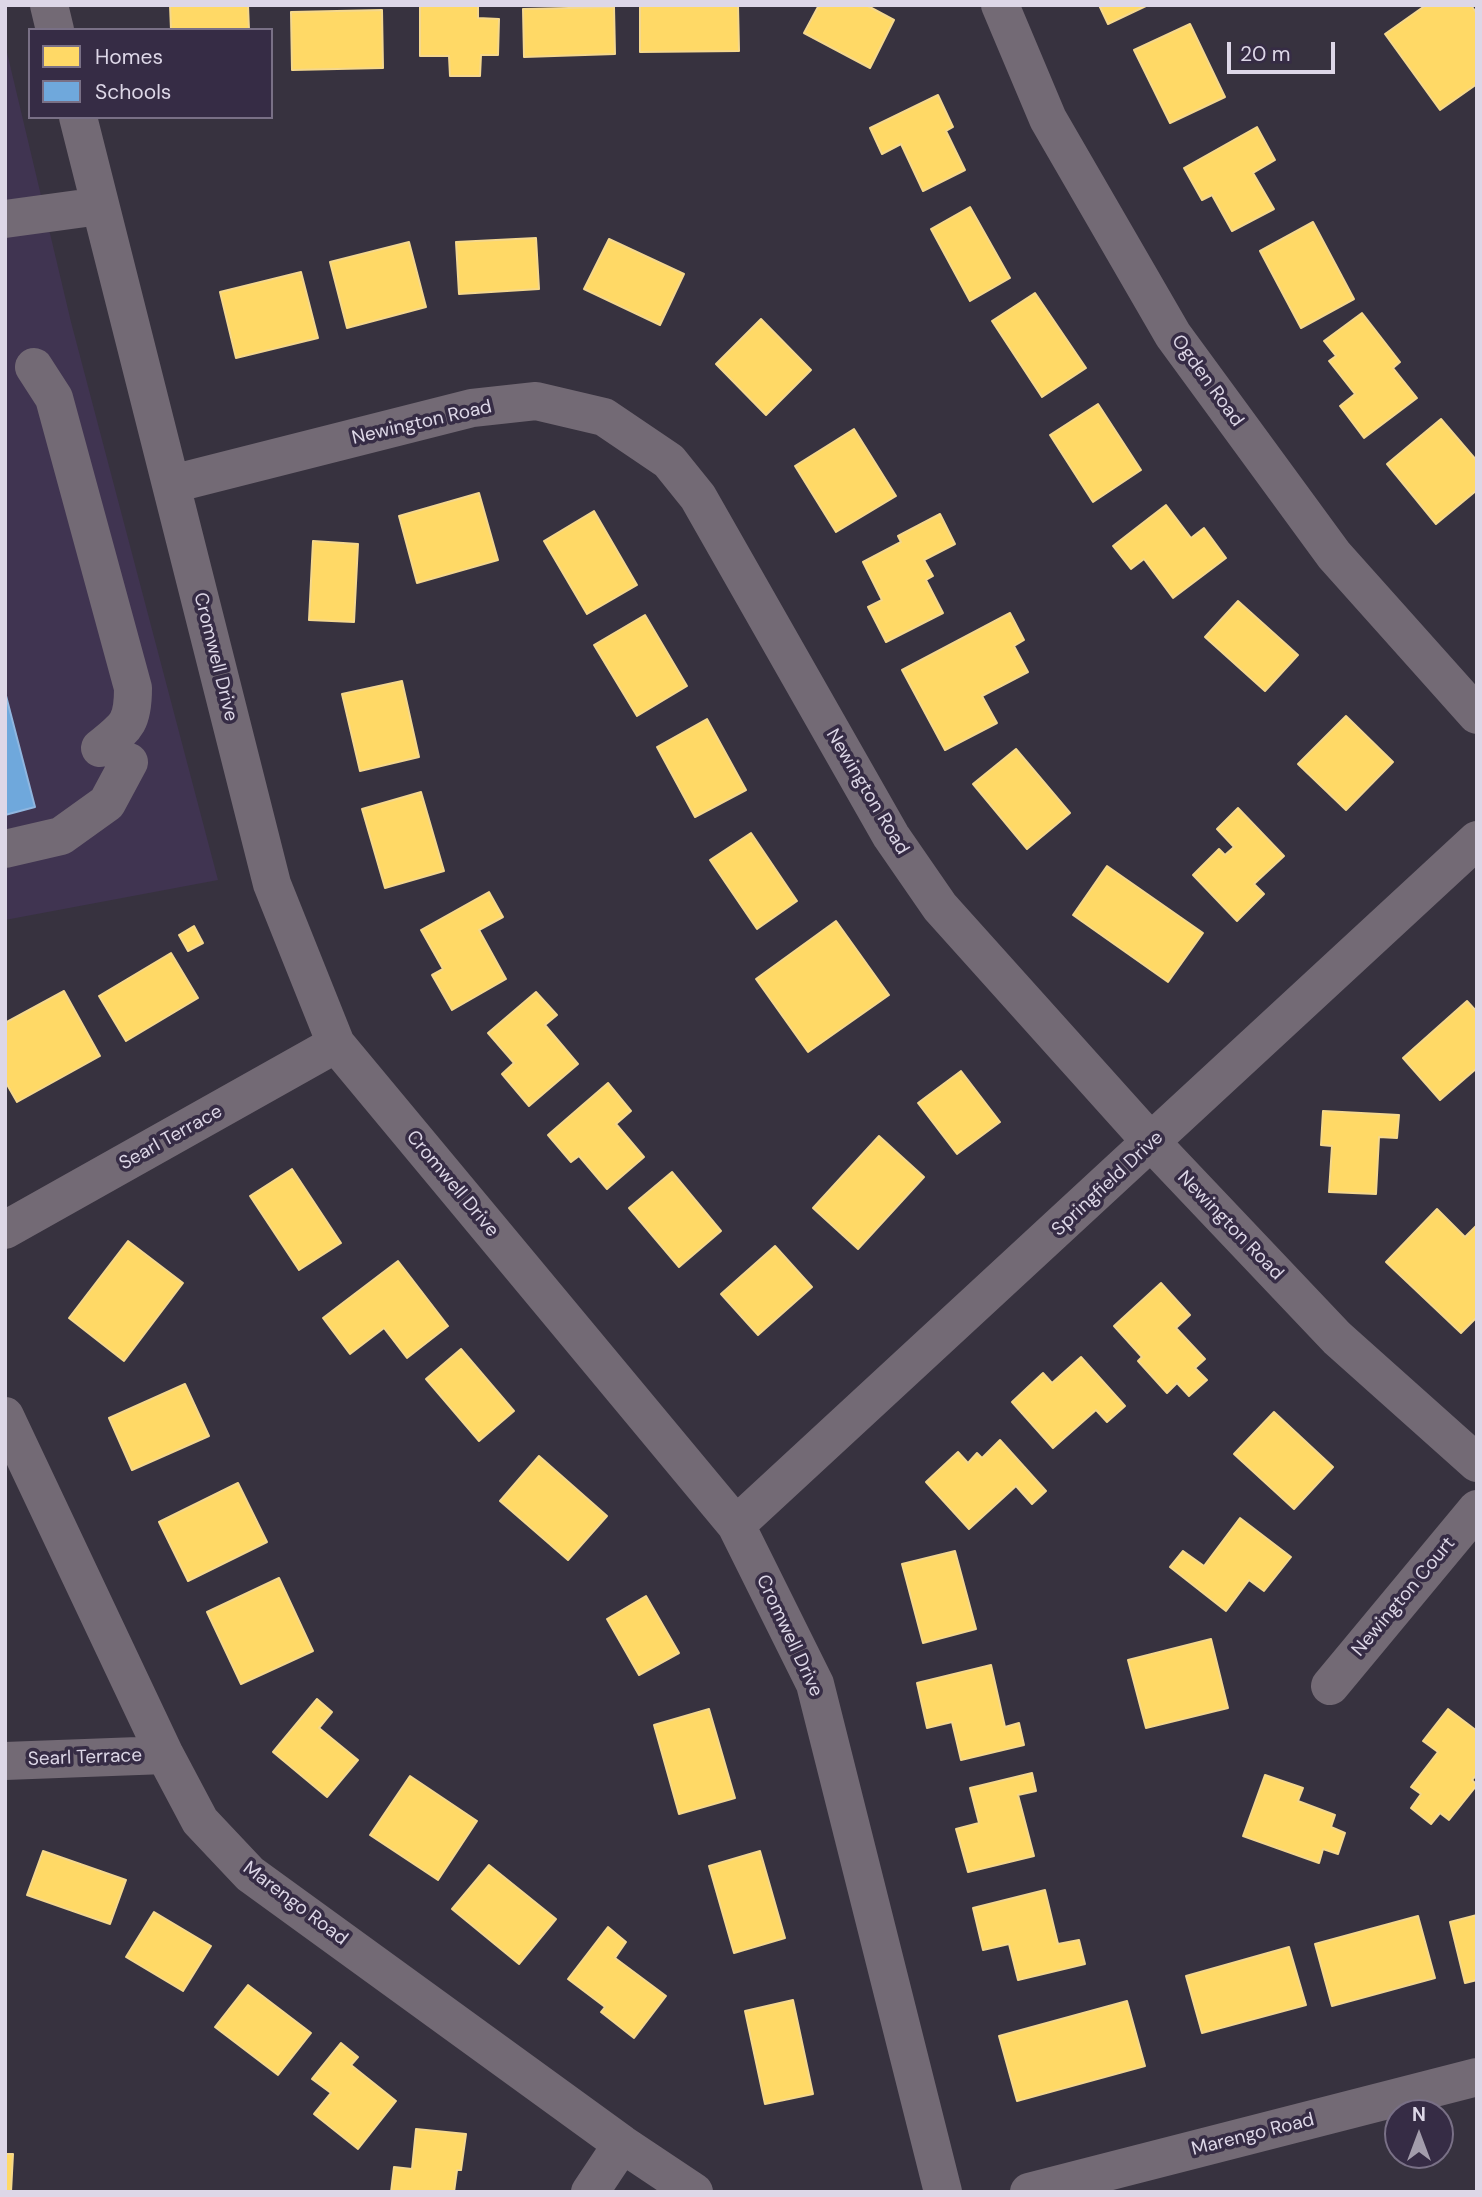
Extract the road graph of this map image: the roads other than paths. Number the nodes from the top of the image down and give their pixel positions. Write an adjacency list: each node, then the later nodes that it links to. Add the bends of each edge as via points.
1 (49, 5): 3 (street)
2 (1000, 5): 9 (street, Ogden Road, via 1048,119 1173,335 1334,555)
3 (55, 28)
4 (78, 119): 5 (street, Cromwell Drive)
5 (100, 206): 6 (street); 8 (street, Cromwell Drive)
6 (5, 219)
7 (34, 367): 11 (street, via 54,398 133,688 133,712 114,755 107,803 61,836)
8 (172, 484): 12 (street, Cromwell Drive, via 272,884); 13 (street, Newington Road, via 472,408 536,401 604,417 669,461 698,498 891,836 940,907)
9 (1477, 715)
10 (1477, 840): 13 (street, Springfield Drive)
11 (5, 849)
12 (336, 1044): 14 (street, Searl Terrace); 18 (street, Cromwell Drive)
13 (1152, 1143): 16 (street, Newington Road, via 1337,1338); 18 (street, Springfield Drive)
14 (5, 1230)
15 (5, 1416): 20 (street, Marengo Road)
16 (1477, 1463)
17 (1477, 1509): 19 (street, Newington Court)
18 (736, 1525): 26 (street, Cromwell Drive, via 815,1684)
19 (1330, 1686)
20 (165, 1755): 21 (street, Searl Terrace); 23 (street, Marengo Road, via 200,1821 250,1874)
21 (5, 1761)
22 (1477, 2077): 27 (street, Marengo Road)
23 (622, 2144): 24 (street); 25 (street, Marengo Road)
24 (590, 2192)
25 (694, 2192)
26 (943, 2192)
27 (1029, 2192)

